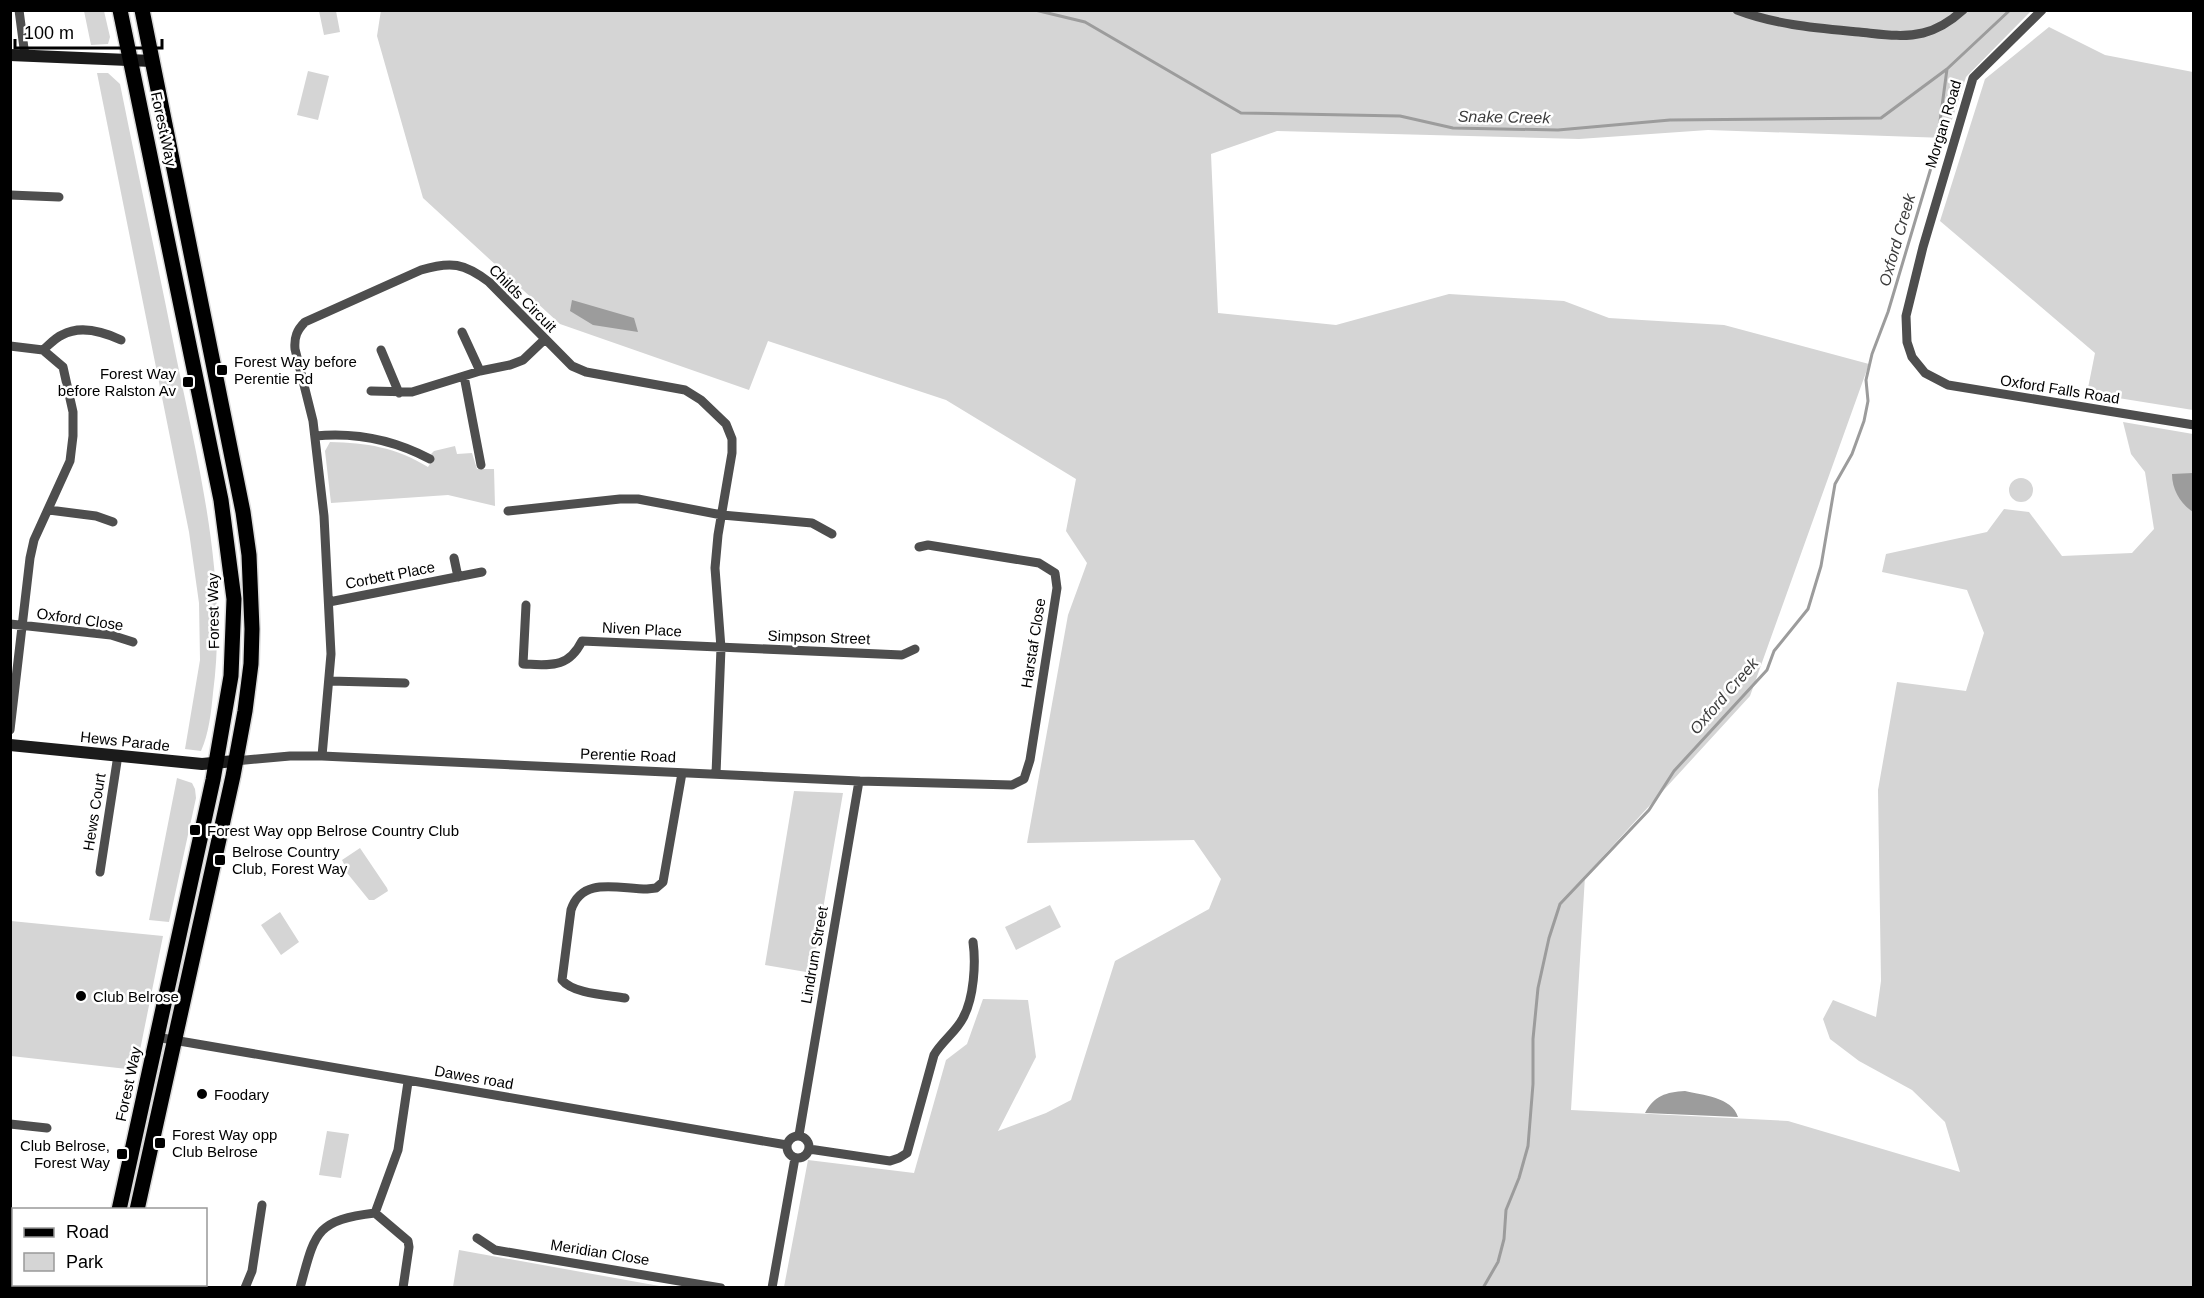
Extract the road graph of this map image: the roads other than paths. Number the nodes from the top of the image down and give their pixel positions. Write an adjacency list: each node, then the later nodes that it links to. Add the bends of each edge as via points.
1 (19, 10): 8 (street)
2 (120, 10): 9 (main road, Forest Way)
3 (142, 10): 10 (main road, Forest Way)
4 (1737, 10): 5 (street, via 1809,27 1895,35 1941,27)
5 (1963, 10)
6 (2042, 10): 20 (street, Morgan Road, via 1973,78 1906,316 1906,342)
7 (10, 55): 8 (street)
8 (25, 56): 9 (street)
9 (131, 60): 10 (street); 51 (main road, Forest Way, via 219,489 231,566 231,676)
10 (152, 61): 50 (main road, Forest Way, via 249,555 251,664)
11 (10, 195): 12 (street)
12 (59, 197)
13 (462, 332): 19 (street)
14 (122, 340): 17 (street, via 83,330 62,334)
15 (544, 340): 19 (street, via 524,360); 25 (street, Childs Circuit, via 476,272 454,264 421,270 305,321 298,329 295,349); 30 (street, Childs Circuit, via 572,366 586,372 686,390 716,413 732,439)
16 (10, 346): 17 (street)
17 (43, 350): 28 (street, via 63,367 73,412 70,460)
18 (381, 350): 23 (street)
19 (480, 371): 21 (street)
20 (1925, 373): 24 (street, Oxford Falls Road, via 1957,387)
21 (464, 376): 23 (street); 27 (street)
22 (371, 392): 23 (street)
23 (399, 393)
24 (2193, 425)
25 (315, 436): 26 (street, via 347,434 394,443); 37 (street, Childs Circuit)
26 (430, 459)
27 (482, 465)
28 (49, 510): 31 (street); 40 (street, via 34,540)
29 (508, 511): 30 (street, via 620,499)
30 (722, 515): 32 (street, via 812,523); 42 (street, Childs Circuit, via 716,568)
31 (113, 522)
32 (832, 534)
33 (919, 547): 55 (street, Harstaf Close, via 928,545 1039,563 1055,573 1057,588 1035,737 1027,775)
34 (454, 558): 36 (street, Corbett Place)
35 (482, 572): 36 (street, Corbett Place)
36 (458, 577): 37 (street, Corbett Place)
37 (329, 602): 44 (street, Childs Circuit)
38 (526, 606): 42 (street, Niven Place, via 523,664 557,665 576,653 582,641)
39 (10, 624): 40 (street, Oxford Close)
40 (22, 625): 41 (street, Oxford Close, via 111,635); 46 (street)
41 (133, 642)
42 (721, 648): 43 (street, Simpson Street, via 902,655); 53 (street, Childs Circuit)
43 (915, 649)
44 (330, 681): 45 (street); 49 (street, Childs Circuit)
45 (405, 683)
46 (10, 730)
47 (10, 745): 48 (street, Hews Parade)
48 (118, 755): 51 (street, Hews Parade); 56 (street, Hews Court)
49 (322, 756): 50 (street, Perentie Road); 52 (street, Perentie Road)
50 (236, 761): 51 (street, Hews Parade); 60 (main road, Forest Way)
51 (216, 764): 59 (main road, Forest Way)
52 (682, 772): 53 (street, Perentie Road); 58 (street, via 663,882 647,890 591,887 574,899 571,910 562,980 575,990)
53 (716, 774): 54 (street, Perentie Road)
54 (859, 781): 55 (street, Perentie Road); 64 (street, Lindrum Street)
55 (1020, 783)
56 (100, 872)
57 (973, 942): 66 (street, via 975,961 968,1005 963,1018 934,1055 907,1153 890,1161)
58 (625, 998)
59 (156, 1037): 60 (street, Dawes road); 69 (main road, Forest Way)
60 (174, 1041): 61 (street, Dawes road); 70 (main road, Forest Way)
61 (408, 1082): 65 (street, Dawes road); 71 (street, via 398,1150)
62 (10, 1124): 63 (street)
63 (47, 1128)
64 (799, 1135): 65 (street); 66 (street, via 808,1142)
65 (787, 1145): 67 (street)
66 (809, 1149): 67 (street)
67 (795, 1158): 77 (street)
68 (262, 1206): 73 (street, via 252,1271)
69 (119, 1208)
70 (137, 1208)
71 (375, 1214): 74 (street, via 350,1216 325,1227 312,1246); 75 (street, via 408,1241)
72 (477, 1238): 76 (street, Meridian Close, via 495,1250)
73 (245, 1287)
74 (300, 1287)
75 (403, 1287)
76 (722, 1287)
77 (772, 1287)

